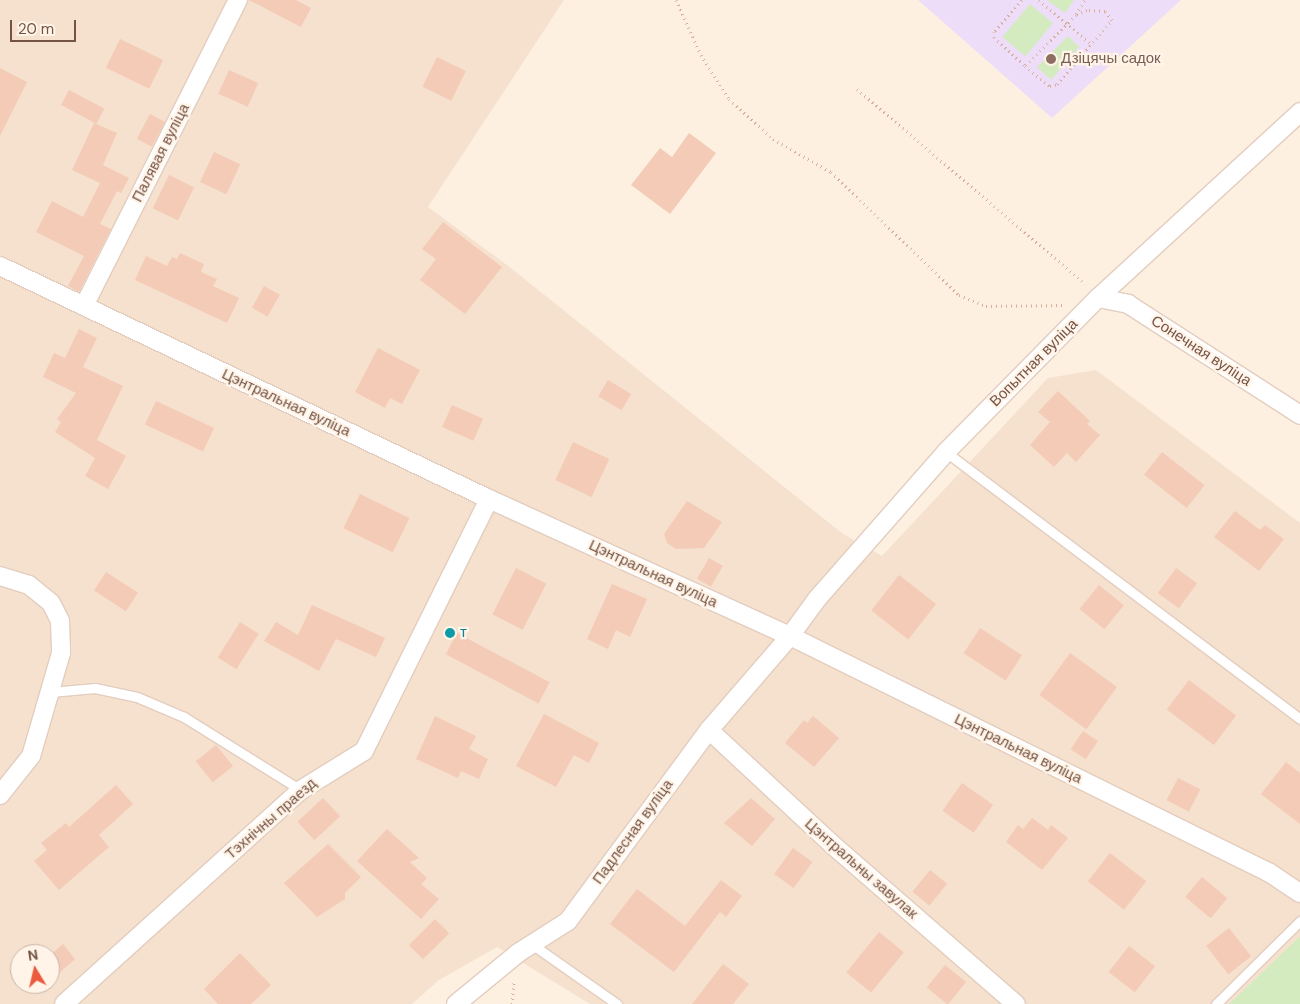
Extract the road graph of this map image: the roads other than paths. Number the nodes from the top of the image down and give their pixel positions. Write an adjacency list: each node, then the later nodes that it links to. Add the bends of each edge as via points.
1 (238, 0): 5 (street, Палявая вуліца)
2 (1300, 112): 4 (street, Вопытная вуліца)
3 (0, 266): 5 (street, Цэнтральная вуліца)
4 (1090, 295): 6 (street, Сонечная вуліца, via 1128,304); 7 (street, Вопытная вуліца)
5 (84, 306): 8 (street, Цэнтральная вуліца)
6 (1300, 415)
7 (946, 452): 10 (street, Вопытная вуліца, via 817,599); 12 (lane)
8 (489, 499): 10 (street, Цэнтральная вуліца); 14 (street, Тэхнічны праезд, via 364,751)
9 (0, 576): 11 (street, via 29,585 51,604 60,621 62,653)
10 (790, 636): 13 (street, Падлесная вуліца); 16 (street, Цэнтральная вуліца, via 1261,869)
11 (51, 692): 14 (lane, via 95,688 137,697 184,717); 15 (street, via 31,756)
12 (1300, 719)
13 (709, 730): 18 (street, Падлесная вуліца, via 568,921); 22 (street, Цэнтральны завулак, via 834,846)
14 (301, 790): 19 (street, Тэхнічны праезд)
15 (0, 795)
16 (1300, 893)
17 (1300, 921): 23 (lane)
18 (533, 945): 20 (street, Падлесная вуліца); 21 (lane)
19 (64, 1004)
20 (456, 1004)
21 (617, 1004)
22 (1016, 1004)
23 (1216, 1004)

